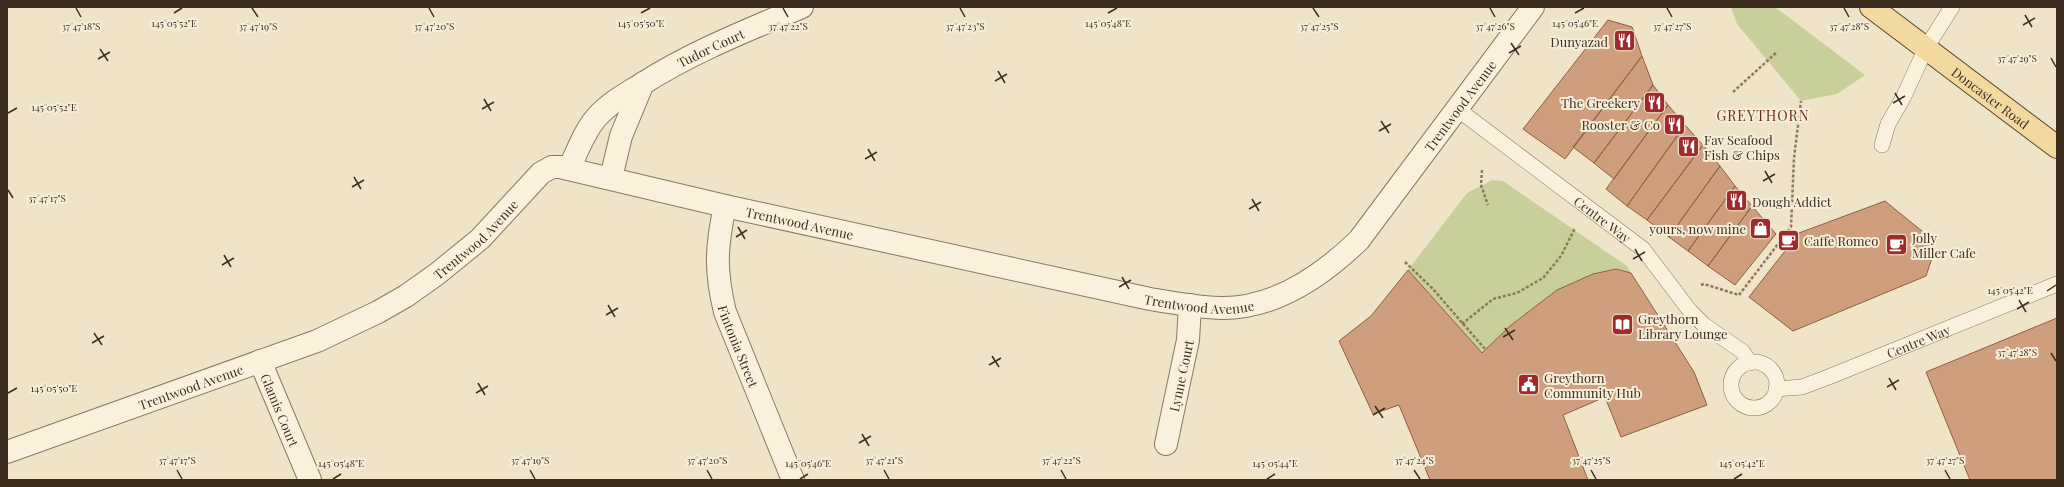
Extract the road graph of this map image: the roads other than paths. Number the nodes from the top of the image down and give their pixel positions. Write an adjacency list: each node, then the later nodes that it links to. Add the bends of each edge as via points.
1 (802, 7): 6 (street, Tudor Court, via 708,47 662,70)
2 (1533, 7): 7 (street, Trentwood Avenue)
3 (1871, 7): 5 (main road, Doncaster Road)
4 (1952, 7): 5 (lane)
5 (1926, 48): 8 (lane, via 1888,124); 9 (main road, Doncaster Road)
6 (643, 83): 10 (street, Tudor Court, via 611,103 595,119); 11 (street, via 621,136)
7 (1456, 108): 14 (street, Trentwood Avenue, via 1359,240 1338,260 1291,291 1277,297 1243,306 1221,308); 16 (lane, Centre Way, via 1643,249 1677,295 1704,325 1743,352)
8 (1882, 145)
9 (2057, 147)
10 (569, 169): 11 (street, Trentwood Avenue); 15 (street, Trentwood Avenue, via 552,167 541,173 480,239 406,296 349,327)
11 (611, 178): 12 (street, Trentwood Avenue)
12 (725, 206): 14 (street, Trentwood Avenue, via 1150,299); 21 (street, Fintonia Street, via 716,262 723,304)
13 (2057, 284): 17 (lane, Centre Way, via 1817,382 1802,387)
14 (1190, 305): 18 (street, Lynne Court, via 1188,340)
15 (260, 361): 19 (street, Trentwood Avenue); 20 (street, Glamis Court)
16 (1750, 363): 17 (lane, via 1770,369 1775,378); 17 (lane, via 1740,368 1733,376 1732,392 1738,401 1747,407 1758,408 1768,403)
17 (1776, 389)
18 (1166, 444)
19 (7, 452)
20 (310, 480)
21 (792, 480)

